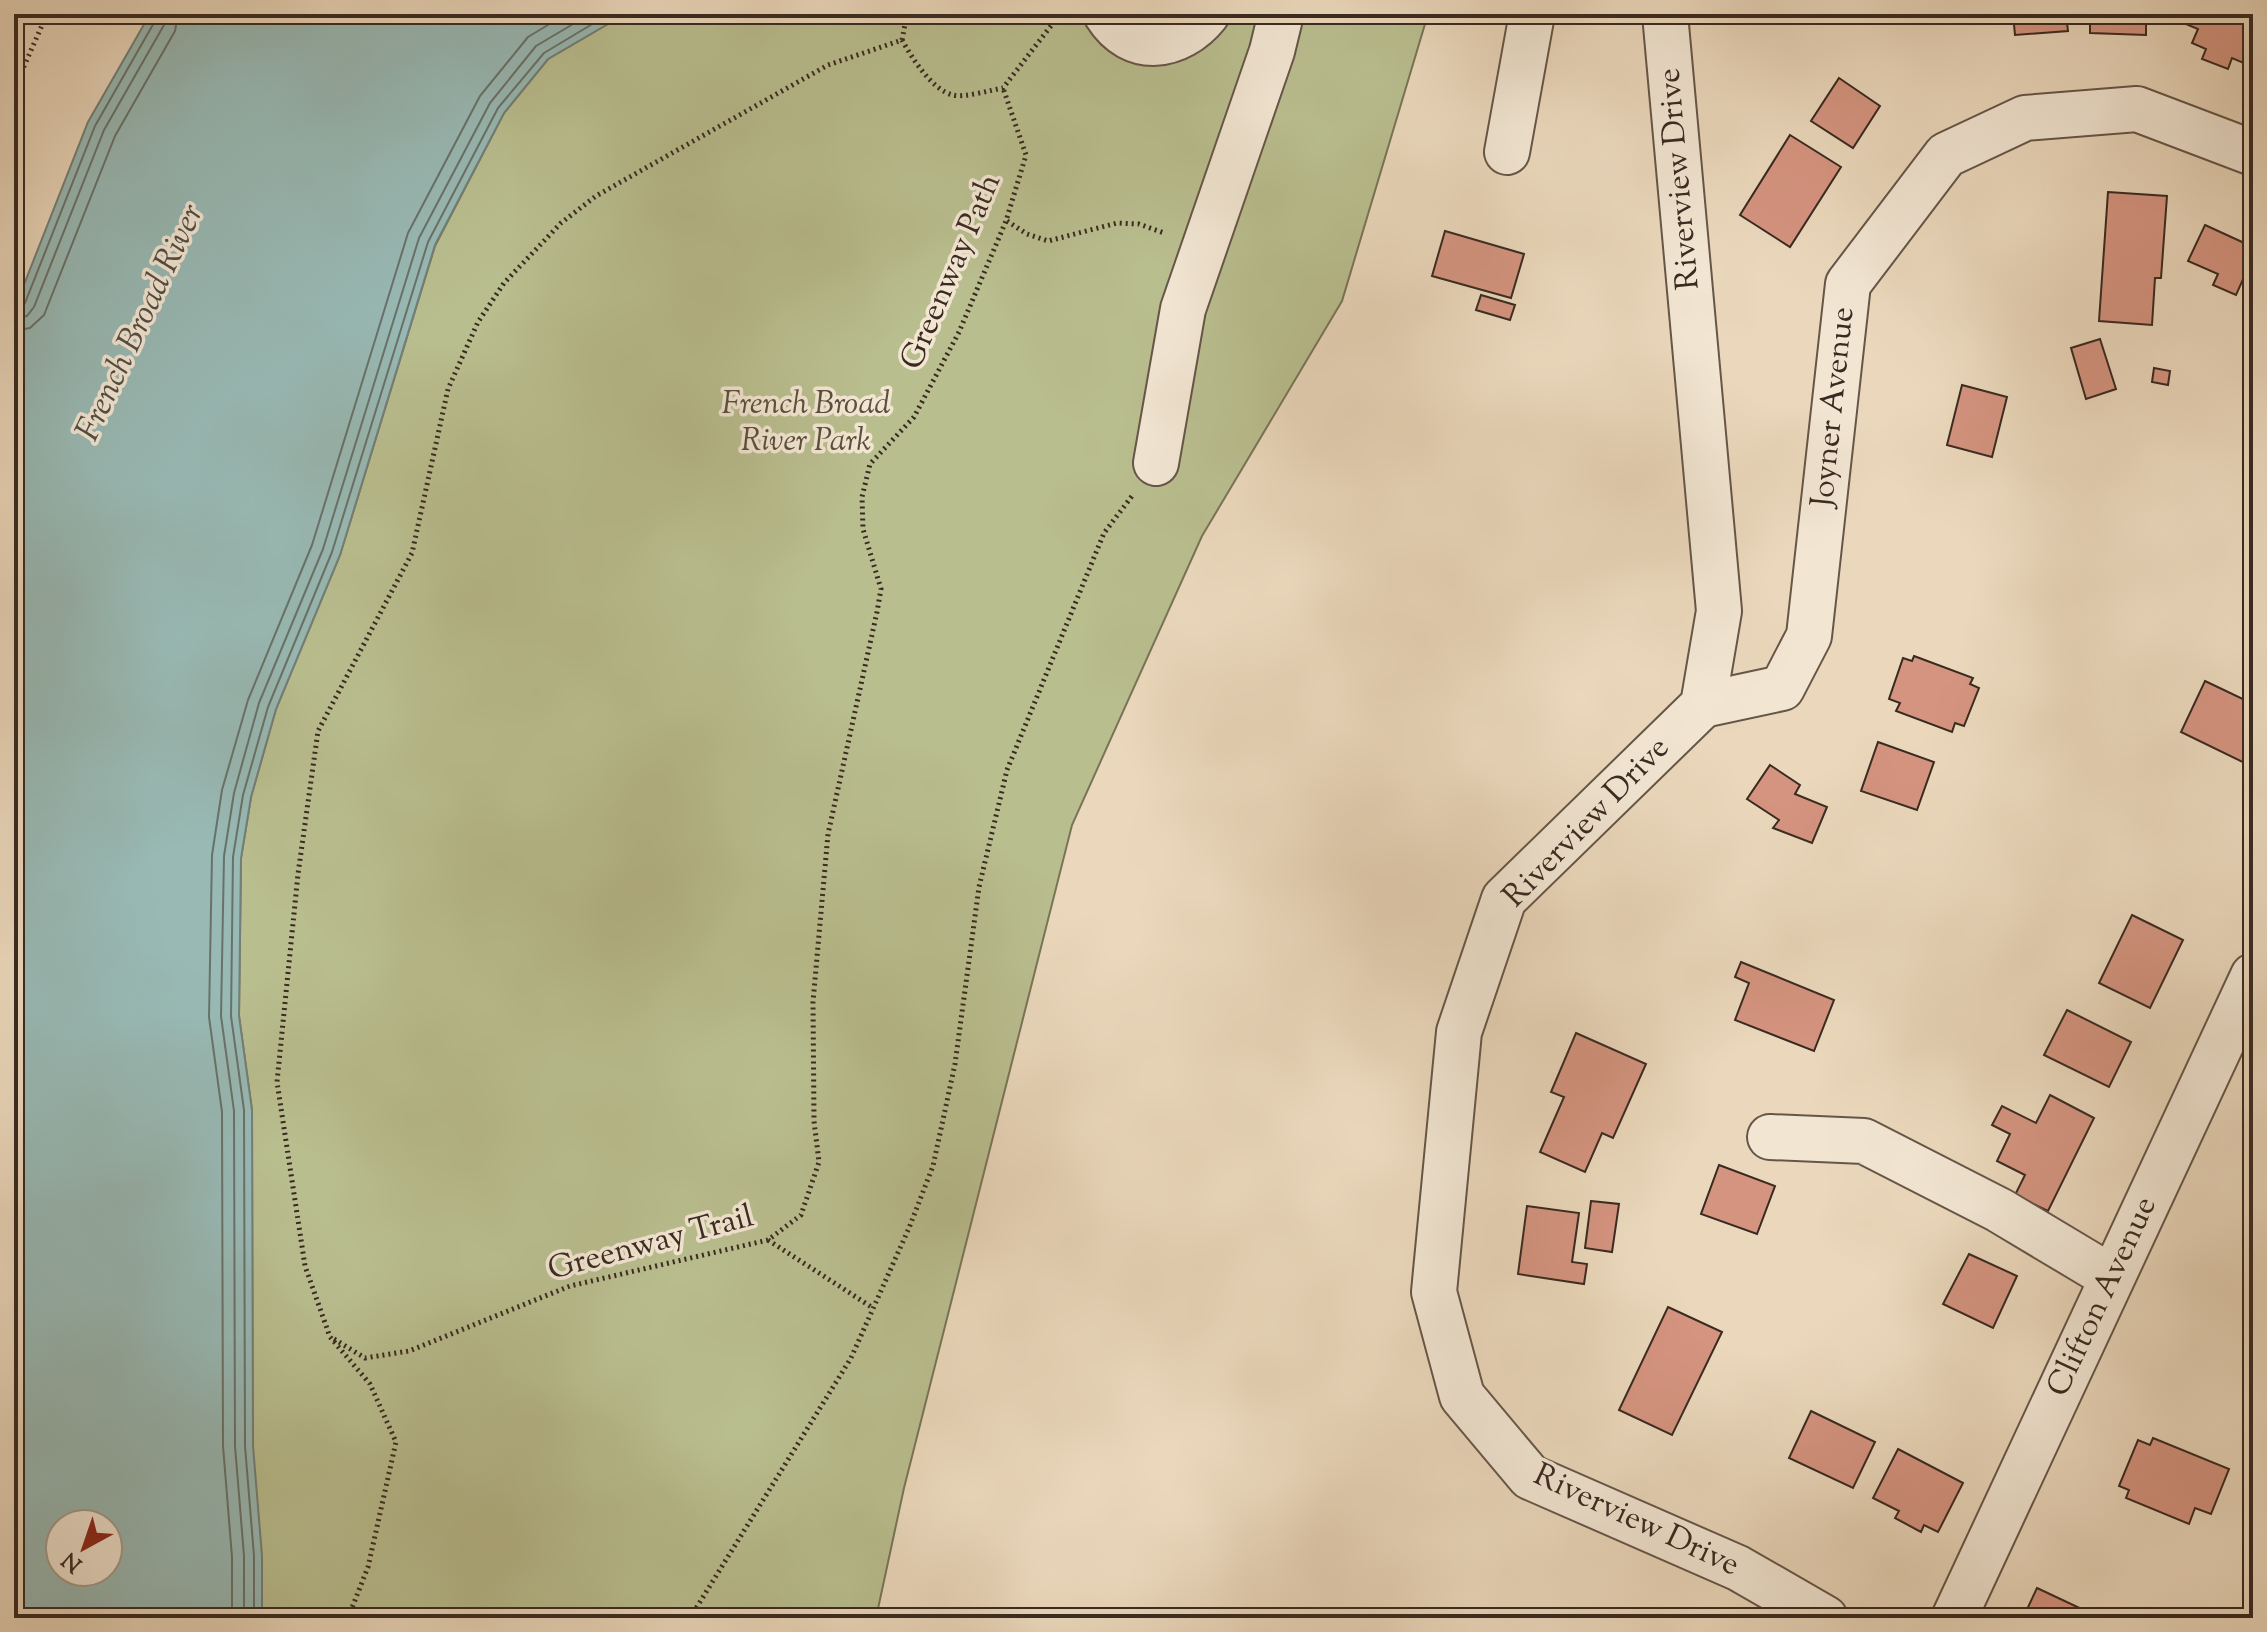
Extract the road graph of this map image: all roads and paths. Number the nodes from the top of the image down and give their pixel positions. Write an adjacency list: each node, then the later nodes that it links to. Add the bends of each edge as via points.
1 (22, 14): 10 (path)
2 (47, 14): 13 (path)
3 (907, 14): 11 (path)
4 (1055, 14): 12 (path)
5 (1106, 14): 6 (street, via 1126,35 1162,43 1181,38)
6 (1207, 14)
7 (1281, 14): 17 (street)
8 (1532, 14): 14 (street)
9 (1665, 14): 19 (street, Riverview Drive, via 1719,611)
10 (14, 33)
11 (902, 40): 12 (path, via 936,86 953,95); 26 (path, via 828,65 596,196 561,223 504,283 478,322 448,389 412,553 318,731 298,874 277,1082 305,1266)
12 (1003, 88): 16 (path, Greenway Path, via 1026,155)
13 (14, 89)
14 (1507, 152)
15 (2253, 153): 19 (street, Joyner Avenue, via 2137,109 2025,118 1946,155 1848,284 1809,636 1782,688)
16 (1006, 221): 17 (path, via 1048,241 1117,223 1139,224); 20 (path, Greenway Path, via 959,332 914,417 870,464 862,497 863,529 881,589)
17 (1203, 246): 18 (street, via 1183,309)
18 (1156, 463): 25 (path, via 1104,533 1007,770 979,887 955,1064 933,1166)
19 (1703, 705): 29 (street, Riverview Drive, via 1504,899 1459,1032 1434,1292 1462,1396 1530,1477 1738,1568)
20 (828, 834): 23 (path, Greenway Trail, via 813,1002 819,1162 801,1215)
21 (2253, 976): 24 (street, Clifton Avenue)
22 (1770, 1137): 24 (street, via 1864,1141 1999,1210)
23 (768, 1240): 25 (path); 26 (path, Greenway Trail, via 570,1286 409,1351 365,1358)
24 (2111, 1277): 30 (street, Clifton Avenue)
25 (873, 1308): 28 (path, via 851,1358)
26 (330, 1337): 27 (path, via 370,1384 396,1442 368,1567)
27 (348, 1618)
28 (690, 1618)
29 (1825, 1618)
30 (1954, 1618)

